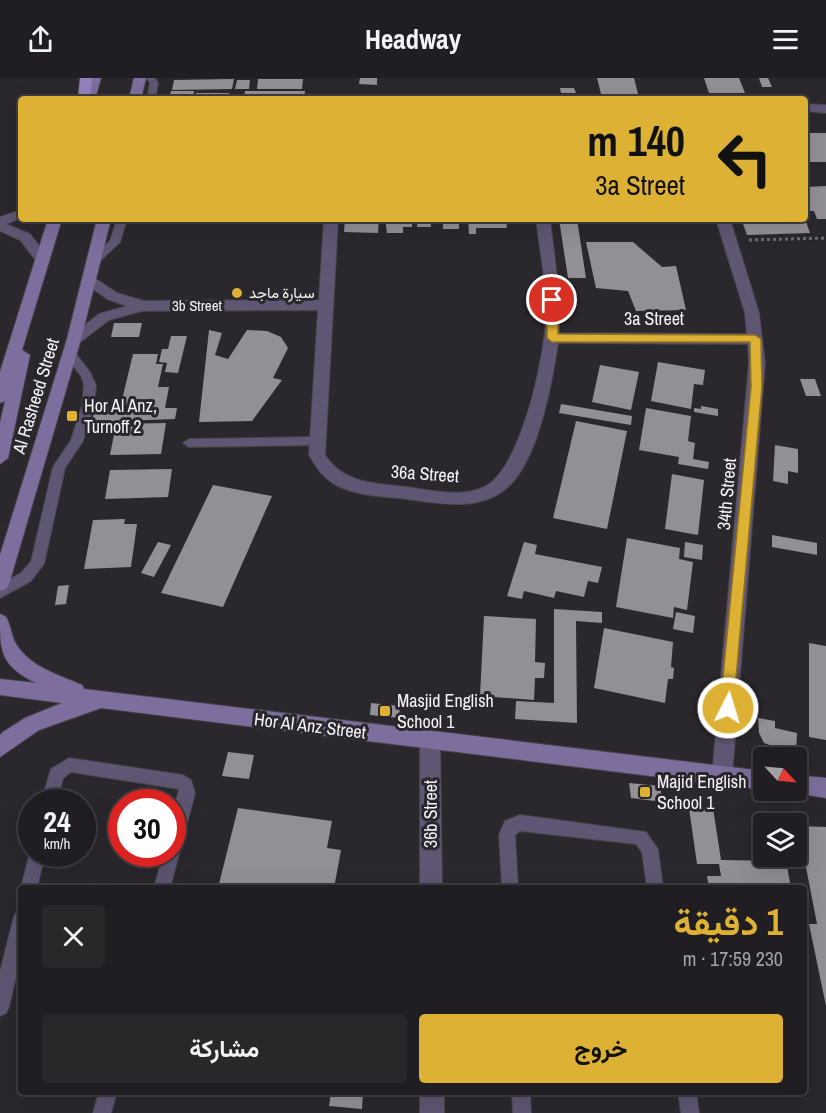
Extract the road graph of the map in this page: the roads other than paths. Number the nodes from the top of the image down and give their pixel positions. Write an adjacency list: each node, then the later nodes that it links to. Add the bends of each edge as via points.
1 (86, 78): 5 (main road)
2 (95, 78): 6 (main road)
3 (140, 78): 7 (main road)
4 (150, 78): 8 (lane, via 154,83)
5 (84, 96)
6 (90, 96)
7 (136, 96)
8 (152, 96)
9 (808, 108): 10 (street)
10 (826, 109)
11 (18, 215): 12 (street)
12 (0, 221)
13 (54, 222): 20 (main road, Al Rasheed Street)
14 (103, 222): 21 (main road, Al Rasheed Street)
15 (121, 222): 21 (lane, via 115,242)
16 (331, 222): 23 (street, 36a Street)
17 (543, 222): 26 (street, 36a Street)
18 (724, 222): 27 (street, 34th Street, via 747,297)
19 (0, 226): 20 (street, via 25,237)
20 (43, 260): 25 (main road, Al Rasheed Street)
21 (94, 261): 22 (main road, Al Rasheed Street)
22 (90, 280): 24 (street, 3b Street, via 112,296); 28 (main road, Al Rasheed Street)
23 (325, 305): 24 (street, 3b Street); 30 (street, 36a Street)
24 (142, 306): 28 (street, 3b Street, via 104,317)
25 (28, 314): 29 (main road, Al Rasheed Street); 32 (main road, via 18,386)
26 (552, 338): 27 (street, 3a Street); 30 (street, 36a Street, via 519,456 503,482 488,491 450,498 351,486 323,468)
27 (755, 339): 41 (street, 34th Street, via 757,387)
28 (71, 346): 33 (main road, Al Rasheed Street); 34 (lane, via 86,375 88,406 76,441 59,467 37,564 26,577)
29 (0, 397)
30 (316, 441): 31 (lane)
31 (189, 443)
32 (0, 458)
33 (0, 584)
34 (0, 592)
35 (0, 622): 38 (main road, via 7,647 16,660 29,670)
36 (0, 687): 38 (main road, Hor Al Anz Street)
37 (0, 700): 38 (main road)
38 (99, 701): 39 (main road, Hor Al Anz Street); 40 (main road, via 36,721)
39 (430, 741): 41 (main road, Hor Al Anz Street); 51 (street, 36b Street)
40 (0, 748)
41 (722, 776): 42 (main road, Hor Al Anz Street)
42 (753, 780)
43 (807, 786): 44 (main road)
44 (826, 788)
45 (53, 789): 46 (lane, via 57,774 69,765 183,782)
46 (186, 789)
47 (34, 867): 49 (lane)
48 (168, 867): 50 (lane)
49 (30, 885)
50 (163, 885)
51 (431, 885)
52 (510, 885): 53 (lane, via 507,835 511,826 520,823 640,837 650,849)
53 (656, 885)
54 (18, 932): 55 (lane)
55 (0, 1007)
56 (107, 1095): 60 (lane)
57 (432, 1095): 61 (street)
58 (521, 1095): 62 (lane)
59 (687, 1095): 63 (lane)
60 (102, 1113)
61 (432, 1113)
62 (522, 1113)
63 (690, 1113)

